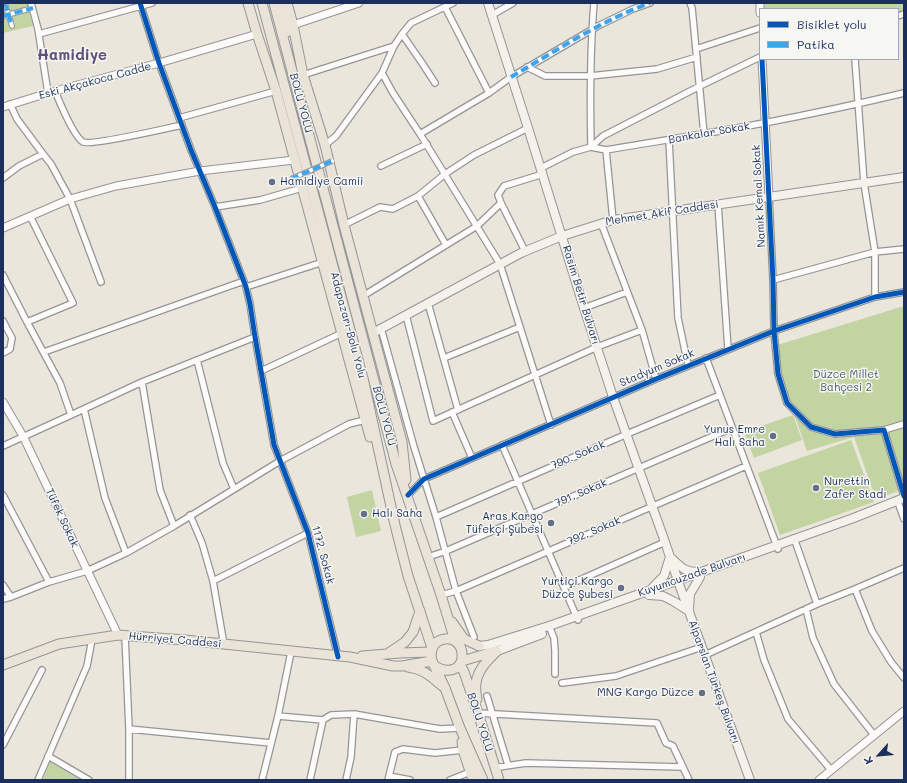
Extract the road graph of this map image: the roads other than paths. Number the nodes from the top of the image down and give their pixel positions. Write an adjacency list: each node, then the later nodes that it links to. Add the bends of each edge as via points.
1 (5, 3): 19 (street)
2 (152, 3): 16 (street)
3 (248, 3): 27 (main road)
4 (253, 3): 46 (main road, via 268,50)
5 (262, 3): 46 (main road, Adapazarı-Bolu Yolu)
6 (274, 3): 41 (main road, BOLU YOLU)
7 (282, 3): 41 (main road)
8 (287, 3): 22 (main road)
9 (359, 3): 22 (street)
10 (453, 3): 18 (street)
11 (488, 3): 20 (main road, Rasim Betir Bulvarı)
12 (513, 3): 20 (street)
13 (594, 3): 25 (street)
14 (650, 3): 25 (street)
15 (690, 3): 30 (street)
16 (140, 5): 26 (street); 35 (street, 1172. Sokak)
17 (32, 6): 19 (street); 26 (street)
18 (445, 7): 28 (street, via 411,23); 47 (street)
19 (9, 15): 21 (street); 23 (street)
20 (492, 15): 40 (main road, Rasim Betir Bulvarı)
21 (3, 16)
22 (293, 25): 38 (main road)
23 (12, 26)
24 (759, 28): 30 (street)
25 (592, 30): 36 (street); 39 (street)
26 (39, 34): 45 (street)
27 (257, 34): 35 (street, Eski Akçakoca Cadde); 44 (main road)
28 (402, 34): 29 (street); 42 (street)
29 (394, 46): 37 (street); 38 (street)
30 (696, 49): 31 (street)
31 (697, 57): 39 (street, via 657,69); 43 (street)
32 (759, 59): 43 (street)
33 (761, 60): 52 (street, Namık Kemal Sokak)
34 (855, 60): 49 (street)
35 (159, 63): 45 (street, Eski Akçakoca Cadde); 51 (street, 1172. Sokak)
36 (527, 67): 39 (street, via 545,76); 40 (street)
37 (382, 73): 55 (street); 59 (street, via 336,136)
38 (303, 75): 59 (main road)
39 (590, 76): 60 (street)
40 (512, 77): 47 (street); 54 (main road, Rasim Betir Bulvarı)
41 (296, 83): 150 (main road, BOLU YOLU, via 396,464)
42 (435, 83)
43 (700, 86): 56 (street); 60 (street, via 603,136)
44 (276, 91): 51 (street); 63 (main road)
45 (52, 92): 50 (street, Eski Akçakoca Cadde); 53 (street, via 77,137 84,142 110,140)
46 (286, 93): 158 (main road, Adapazarı-Bolu Yolu, via 363,378)
47 (489, 93): 55 (street)
48 (904, 93): 49 (street, Bankalar Sokak)
49 (858, 104): 52 (street, Bankalar Sokak); 72 (street)
50 (5, 105): 62 (street)
51 (179, 118): 53 (street, 1172. Sokak)
52 (765, 123): 56 (street, Bankalar Sokak); 75 (street, Namık Kemal Sokak)
53 (182, 125): 66 (street, 1172. Sokak)
54 (528, 128): 67 (main road, Rasim Betir Bulvarı); 68 (street, via 474,154)
55 (420, 134): 58 (street)
56 (704, 134): 57 (street, Bankalar Sokak)
57 (669, 140): 61 (street, Bankalar Sokak); 80 (street)
58 (427, 144): 65 (street); 68 (street)
59 (325, 145): 84 (main road)
60 (590, 148): 61 (street, Bankalar Sokak); 67 (street, Bankalar Sokak, via 573,152)
61 (606, 150): 82 (street)
62 (43, 154): 70 (street, via 19,166); 76 (street)
63 (294, 160): 66 (street); 73 (main road)
64 (332, 161): 71 (street, bridge)
65 (381, 166)
66 (200, 171): 76 (street, via 116,186); 79 (street, 1172. Sokak)
67 (542, 171): 77 (street, Bankalar Sokak, via 504,186 498,194); 87 (main road, Rasim Betir Bulvarı)
68 (445, 174): 74 (street); 85 (street)
69 (904, 177): 72 (main road, Mehmet Akif Caddesi)
70 (3, 178)
71 (291, 179)
72 (864, 183): 75 (main road, Mehmet Akif Caddesi); 91 (street)
73 (302, 188): 79 (street, via 260,200); 92 (main road)
74 (418, 196): 84 (street, via 393,209 380,207); 88 (street)
75 (769, 197): 78 (main road, Mehmet Akif Caddesi); 95 (street, Namık Kemal Sokak)
76 (70, 199): 81 (street); 96 (street)
77 (501, 203): 85 (street); 90 (street)
78 (718, 204): 80 (main road, Mehmet Akif Caddesi); 115 (street)
79 (215, 208): 97 (street, 1172. Sokak)
80 (672, 212): 82 (main road, Mehmet Akif Caddesi); 121 (street, via 678,318)
81 (30, 216): 86 (street); 106 (street, via 73,303)
82 (613, 220): 83 (main road, Mehmet Akif Caddesi)
83 (601, 223): 87 (main road, Mehmet Akif Caddesi); 98 (street)
84 (344, 225): 100 (main road)
85 (477, 226): 88 (street); 93 (street)
86 (3, 228)
87 (562, 236): 90 (main road, Mehmet Akif Caddesi); 103 (main road, Rasim Betir Bulvarı)
88 (446, 245): 100 (street)
89 (904, 250): 91 (street)
90 (525, 251): 93 (main road, Mehmet Akif Caddesi)
91 (875, 252): 95 (street); 101 (street)
92 (323, 262): 97 (street); 111 (main road)
93 (500, 264): 102 (main road, Mehmet Akif Caddesi); 107 (street)
94 (3, 275): 106 (street)
95 (774, 280): 110 (street, Namık Kemal Sokak)
96 (101, 282)
97 (245, 284): 113 (street, 1172. Sokak); 116 (street)
98 (627, 292): 103 (street); 109 (street)
99 (904, 292): 101 (street, Stadyum Sokak)
100 (363, 296): 112 (main road)
101 (875, 297): 110 (street, Stadyum Sokak)
102 (428, 303): 104 (main road, Mehmet Akif Caddesi); 118 (street)
103 (584, 308): 114 (main road, Rasim Betir Bulvarı)
104 (406, 315): 108 (main road, Mehmet Akif Caddesi); 131 (street, via 433,421)
105 (3, 321): 117 (street, via 12,338 10,348)
106 (27, 322): 116 (street)
107 (520, 327): 118 (street); 123 (street)
108 (382, 328): 112 (main road, Mehmet Akif Caddesi); 146 (street)
109 (642, 330): 114 (street); 124 (street)
110 (774, 331): 115 (street, Stadyum Sokak); 137 (street, Namık Kemal Sokak, via 778,374 787,402 811,427 835,434)
111 (342, 333): 122 (street); 133 (main road)
112 (373, 333): 150 (main road, via 402,442)
113 (255, 337): 120 (street); 122 (street, 1172. Sokak)
114 (597, 347): 123 (street); 127 (main road, Rasim Betir Bulvarı)
115 (728, 349): 119 (street, Stadyum Sokak)
116 (44, 352): 132 (street, via 60,383)
117 (3, 353)
118 (444, 358): 130 (street)
119 (706, 358): 121 (street, Stadyum Sokak); 126 (street)
120 (197, 360): 125 (street); 148 (street, via 223,463)
121 (688, 365): 124 (street, Stadyum Sokak)
122 (261, 371): 143 (street, 1172. Sokak, via 274,445)
123 (535, 375): 130 (street); 135 (street)
124 (656, 379): 127 (street, Stadyum Sokak)
125 (142, 382): 129 (street); 159 (street, via 160,490)
126 (720, 395): 136 (street); 138 (street, 790. Sokak)
127 (613, 397): 135 (street, Stadyum Sokak); 138 (main road, Rasim Betir Bulvarı)
128 (3, 402): 139 (street, Tüfek Sokak)
129 (84, 410): 132 (street); 166 (street, via 105,498)
130 (458, 410): 131 (street)
131 (452, 412): 142 (street)
132 (71, 415): 139 (street)
133 (365, 420): 143 (street, via 350,424); 158 (main road)
134 (904, 424): 137 (street, Namık Kemal Sokak)
135 (550, 425): 140 (street, Stadyum Sokak)
136 (732, 428): 144 (street); 145 (street, 791. Sokak)
137 (884, 430): 151 (street)
138 (626, 434): 145 (main road, Rasim Betir Bulvarı); 147 (street, 790. Sokak)
139 (23, 436): 141 (street); 170 (street, Tüfek Sokak)
140 (502, 445): 142 (street, Stadyum Sokak); 147 (street)
141 (3, 446)
142 (472, 458): 146 (street, Stadyum Sokak)
143 (280, 461): 148 (street); 160 (street, 1172. Sokak)
144 (746, 466): 153 (street, 792. Sokak); 163 (street)
145 (639, 468): 153 (main road, Rasim Betir Bulvarı); 154 (street, 791. Sokak)
146 (424, 479): 150 (street); 156 (street)
147 (517, 481): 154 (street); 156 (street, 790. Sokak)
148 (234, 489): 155 (street)
149 (3, 495): 173 (street)
150 (408, 495): 167 (main road, BOLU YOLU)
151 (904, 497): 161 (main road, Kuyumcuzade Bulvarı)
152 (902, 504): 157 (street); 161 (main road, Kuyumcuzade Bulvarı)
153 (652, 506): 162 (main road, Rasim Betir Bulvarı); 165 (street, 792. Sokak)
154 (532, 514): 164 (street, 791. Sokak); 165 (street)
155 (190, 515): 159 (street); 172 (street, via 202,543)
156 (436, 517): 164 (street)
157 (904, 519)
158 (395, 525): 185 (main road, Adapazarı-Bolu Yolu)
159 (174, 526): 166 (street)
160 (308, 533): 172 (street); 203 (street, 1172. Sokak)
161 (795, 540): 163 (main road, Kuyumcuzade Bulvarı); 183 (street)
162 (665, 542): 168 (main road, Rasim Betir Bulvarı); 176 (street)
163 (777, 547): 171 (main road, Kuyumcuzade Bulvarı)
164 (446, 551): 167 (street, 791. Sokak); 178 (street)
165 (548, 551): 176 (street); 178 (street, 792. Sokak)
166 (126, 552): 170 (street)
167 (428, 557): 180 (main road, BOLU YOLU)
168 (670, 557): 171 (main road, via 682,568); 174 (main road, Rasim Betir Bulvarı); 179 (main road, via 664,576)
169 (904, 568): 177 (street)
170 (87, 571): 173 (street); 191 (street, Tüfek Sokak)
171 (700, 575): 174 (main road, Kuyumcuzade Bulvarı); 186 (main road, via 690,594)
172 (213, 581): 195 (street)
173 (49, 582): 181 (street)
174 (678, 582): 179 (main road, Kuyumcuzade Bulvarı); 186 (main road, Alparslan Türkeş Bulvarı)
175 (3, 585): 181 (street)
176 (564, 587): 188 (street)
177 (855, 589): 183 (street); 211 (street, via 872,631)
178 (456, 590): 180 (street, 792. Sokak); 192 (street)
179 (649, 592): 186 (main road, via 674,601); 188 (main road, Kuyumcuzade Bulvarı)
180 (441, 595): 187 (main road, BOLU YOLU)
181 (11, 597): 182 (street)
182 (3, 599)
183 (817, 604): 184 (street)
184 (806, 609): 190 (street); 223 (street, via 813,638 834,684)
185 (420, 611): 201 (main road, via 413,632 405,642); 204 (main road, Adapazarı-Bolu Yolu)
186 (689, 611): 197 (main road, Alparslan Türkeş Bulvarı)
187 (448, 616): 194 (main road, BOLU YOLU); 196 (main road, via 464,639)
188 (578, 618): 189 (main road, Kuyumcuzade Bulvarı)
189 (550, 628): 196 (main road, Kuyumcuzade Bulvarı); 199 (main road, Kuyumcuzade Bulvarı); 210 (street, via 554,638)
190 (756, 632): 202 (street); 231 (street, via 764,660 788,719)
191 (121, 635): 193 (main road, Hürriyet Caddesi); 195 (main road, Hürriyet Caddesi); 222 (street)
192 (474, 637)
193 (92, 639): 207 (main road, Hürriyet Caddesi, via 59,644); 228 (street, via 87,666)
194 (455, 641): 198 (main road); 204 (main road, via 439,640 435,644)
195 (224, 645): 200 (main road, Hürriyet Caddesi)
196 (479, 646): 198 (main road)
197 (702, 647): 202 (main road, Alparslan Türkeş Bulvarı); 212 (street, via 616,676)
198 (461, 648): 206 (main road)
199 (497, 651): 206 (main road); 215 (main road, via 480,670 476,682)
200 (291, 652): 203 (main road, Hürriyet Caddesi); 219 (street)
201 (386, 654): 204 (main road, Hürriyet Caddesi); 205 (main road, Hürriyet Caddesi)
202 (705, 656): 246 (main road, Alparslan Türkeş Bulvarı)
203 (338, 657): 205 (main road, Hürriyet Caddesi)
204 (432, 657): 206 (main road, via 443,670 448,671); 208 (main road, Hürriyet Caddesi, via 402,666); 213 (main road, Adapazarı-Bolu Yolu)
205 (350, 658): 208 (main road, Hürriyet Caddesi)
206 (461, 662): 215 (main road, BOLU YOLU)
207 (3, 665)
208 (393, 666): 213 (main road, via 414,668 427,673)
209 (42, 670): 226 (street)
210 (555, 674)
211 (904, 678)
212 (562, 683)
213 (445, 688): 221 (main road, Adapazarı-Bolu Yolu)
214 (487, 696): 217 (street)
215 (478, 711): 217 (street); 225 (main road, BOLU YOLU)
216 (904, 711): 223 (street)
217 (492, 713): 229 (street); 230 (street, via 657,723 666,742 673,746)
218 (354, 714): 220 (street, via 330,715); 221 (street, via 440,729); 239 (street, via 351,757)
219 (278, 716): 220 (street); 224 (street)
220 (323, 720): 238 (street)
221 (460, 728): 227 (main road); 242 (main road, Adapazarı-Bolu Yolu)
222 (129, 729): 224 (street); 236 (street)
223 (874, 735): 231 (street)
224 (271, 743): 237 (street)
225 (487, 743): 229 (main road); 243 (main road, BOLU YOLU)
226 (3, 745)
227 (463, 750): 232 (main road); 233 (street, via 435,753 403,748 395,752)
228 (48, 756): 234 (street); 235 (street)
229 (504, 766): 230 (street, via 526,763); 244 (main road)
230 (682, 767): 245 (street)
231 (831, 770): 247 (street)
232 (471, 776): 241 (street)
233 (389, 778): 240 (street)
234 (38, 780)
235 (89, 780)
236 (129, 780)
237 (262, 780)
238 (310, 780)
239 (346, 780)
240 (410, 780)
241 (450, 780)
242 (483, 780)
243 (499, 780)
244 (506, 780)
245 (689, 780)
246 (750, 780)
247 (820, 780)

